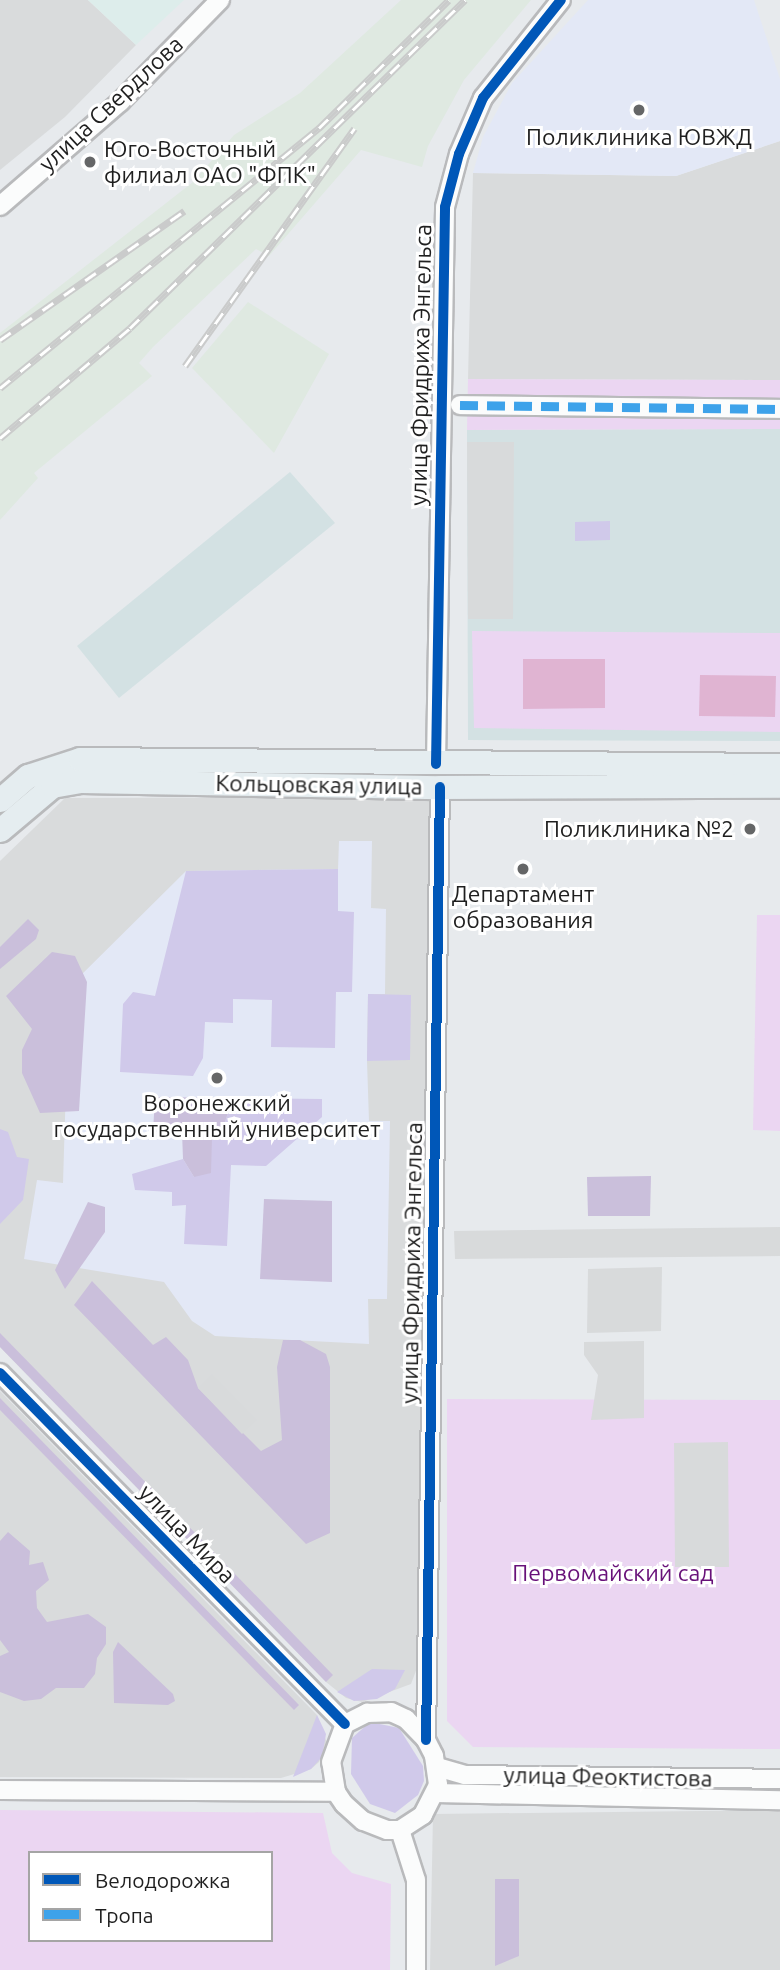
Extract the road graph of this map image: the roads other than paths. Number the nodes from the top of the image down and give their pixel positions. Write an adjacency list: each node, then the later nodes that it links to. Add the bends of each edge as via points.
1 (220, 0): 3 (street, улица Свердлова, via 120,102)
2 (561, 0): 6 (street, улица Фридриха Энгельса, via 483,98 459,154 445,207)
3 (0, 206)
4 (460, 405): 5 (street)
5 (780, 409)
6 (436, 764): 7 (main road, Кольцовская улица); 9 (main road); 10 (main road, Кольцовская улица, via 80,759 28,776)
7 (780, 765)
8 (780, 786): 9 (main road, Кольцовская улица)
9 (440, 787): 11 (main road, Кольцовская улица, via 82,781 52,786); 14 (street, улица Фридриха Энгельса)
10 (0, 800)
11 (0, 830)
12 (0, 1373): 13 (street, улица Мира)
13 (345, 1724): 14 (street, улица Фридриха Энгельса, via 367,1713 391,1712 406,1719); 18 (street, via 331,1762)
14 (426, 1740): 15 (street, улица Фридриха Энгельса)
15 (437, 1767): 16 (street, улица Феоктистова, via 465,1774); 19 (street, улица Фридриха Энгельса)
16 (780, 1779)
17 (0, 1790): 18 (street)
18 (336, 1793): 21 (street, via 363,1821)
19 (436, 1793): 20 (street, улица Феоктистова); 21 (street, via 423,1815)
20 (780, 1800)
21 (400, 1830): 22 (street, via 416,1880)
22 (416, 1970)

